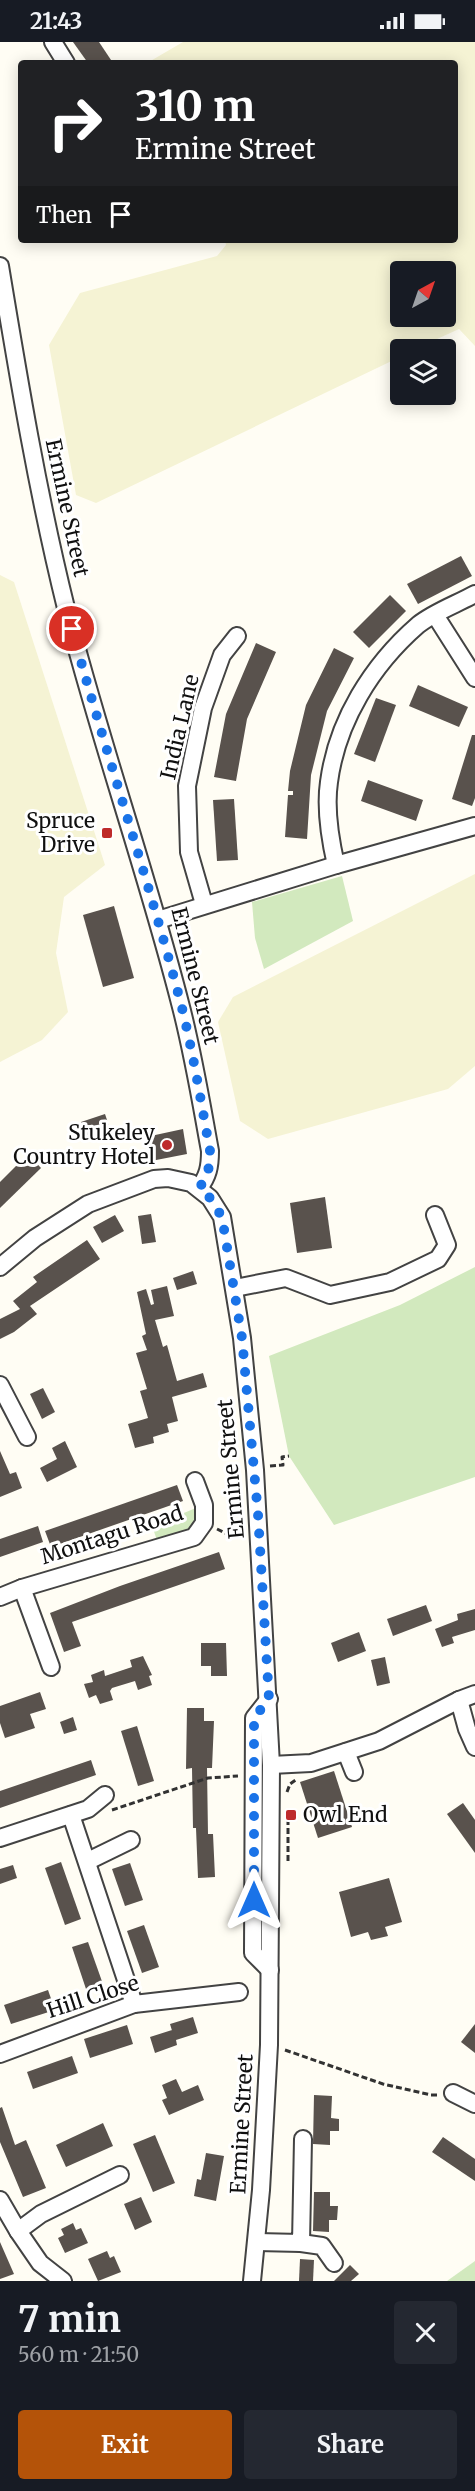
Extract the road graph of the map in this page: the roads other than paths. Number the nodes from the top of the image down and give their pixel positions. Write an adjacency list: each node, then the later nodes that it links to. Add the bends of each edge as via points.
1 (53, 42): 2 (street)
2 (64, 60)
3 (0, 267): 4 (street, Ermine Street)
4 (6, 344): 12 (street, Ermine Street, via 66,607)
5 (475, 594): 6 (street)
6 (435, 615): 8 (street); 10 (street, via 419,624 377,666 345,721 329,783 330,836)
7 (237, 636): 11 (street, India Lane, via 222,655 203,708 187,786 189,852)
8 (475, 678)
9 (475, 826): 10 (street)
10 (336, 865): 11 (street)
11 (204, 904): 12 (street)
12 (158, 920): 13 (street, Ermine Street, via 190,1045 210,1151 207,1176)
13 (199, 1188): 15 (street, via 180,1180 154,1179 88,1204 35,1238); 16 (street, Ermine Street, via 222,1217)
14 (435, 1215): 16 (street, via 447,1245 438,1259 390,1282 330,1295 286,1278)
15 (0, 1267)
16 (235, 1288): 24 (street, Ermine Street, via 255,1470)
17 (0, 1385): 18 (street)
18 (27, 1437)
19 (195, 1481): 20 (street, Montagu Road, via 204,1505 204,1523 194,1537)
20 (22, 1588): 21 (street, Montagu Road); 22 (street, Montagu Road)
21 (0, 1597)
22 (51, 1667)
23 (467, 1697): 25 (street, via 466,1729); 26 (street, via 379,1741)
24 (269, 1699): 27 (street, Ermine Street); 34 (street, via 254,1718 253,1953)
25 (475, 1747)
26 (346, 1752): 27 (street, via 311,1763); 28 (street)
27 (271, 1765): 34 (street, Ermine Street)
28 (354, 1772)
29 (105, 1795): 30 (street, via 88,1809)
30 (71, 1815): 31 (street); 33 (street)
31 (0, 1838)
32 (131, 1840): 33 (street)
33 (88, 1862): 36 (street)
34 (270, 1970): 44 (street, Ermine Street)
35 (239, 1992): 36 (street, Hill Close)
36 (134, 2004): 37 (street, Hill Close)
37 (0, 2054)
38 (453, 2093): 39 (street)
39 (475, 2104)
40 (303, 2139): 45 (street)
41 (120, 2175): 43 (street, via 41,2214)
42 (0, 2200): 43 (street)
43 (18, 2231): 47 (street, via 40,2262)
44 (257, 2242): 45 (street); 48 (street, Ermine Street)
45 (301, 2242): 46 (street, via 322,2246)
46 (334, 2263)
47 (63, 2281)
48 (252, 2281)

